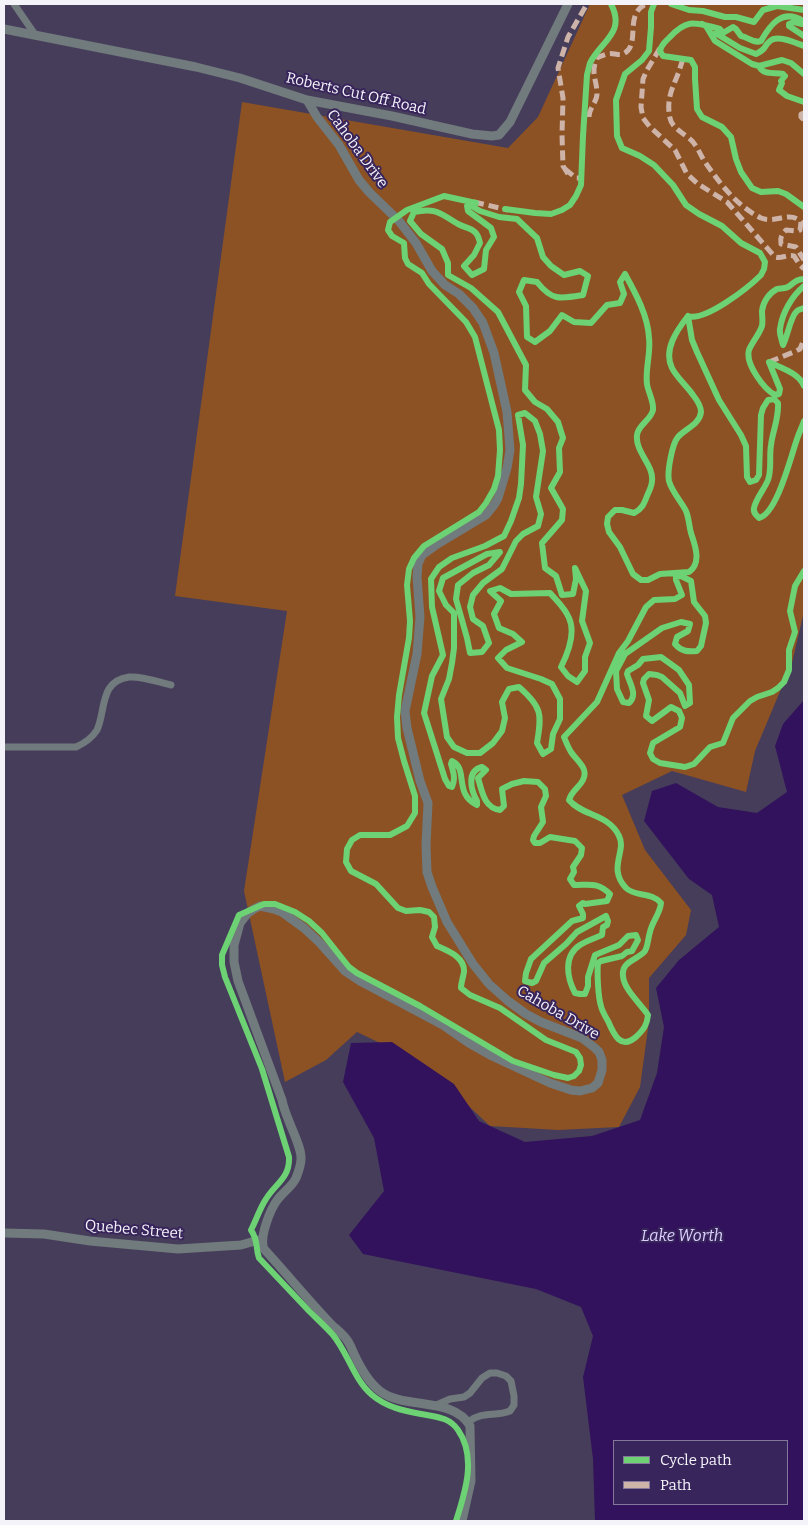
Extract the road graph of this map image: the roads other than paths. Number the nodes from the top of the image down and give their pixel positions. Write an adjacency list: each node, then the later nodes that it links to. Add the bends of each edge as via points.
1 (14, 4): 4 (street)
2 (568, 4): 5 (street, Roberts Cut Off Road, via 518,110 499,135 472,134)
3 (4, 29): 4 (street, Roberts Cut Off Road)
4 (36, 36): 5 (street, Roberts Cut Off Road, via 230,75)
5 (307, 100): 9 (street, Cahoba Drive, via 359,180 399,221 432,271 473,308 483,323 494,353 507,412 510,450 494,506 486,515 429,550 418,564 420,617 417,654 406,711 407,728 428,803 426,845 432,886 447,922 489,984 526,1014 582,1038 599,1052 602,1070 598,1083 592,1088 580,1091 550,1084 492,1056 443,1025 360,981 345,971 304,928 282,912 260,906 254,908 240,924 234,945 234,962 301,1159 292,1186 273,1207)
6 (171, 685): 7 (street, via 138,677 121,679 111,686 104,698 97,729 84,744 76,747)
7 (4, 747)
8 (4, 1233): 9 (street, Quebec Street, via 44,1234 178,1249 241,1245)
9 (262, 1240): 10 (street, via 264,1250 348,1340 363,1371 378,1390 385,1395)
10 (434, 1406): 11 (street, via 455,1412); 11 (street, via 464,1397 490,1373 506,1376 511,1381 514,1396 510,1411 479,1415)
11 (468, 1422): 12 (street, via 471,1481)
12 (462, 1521)

